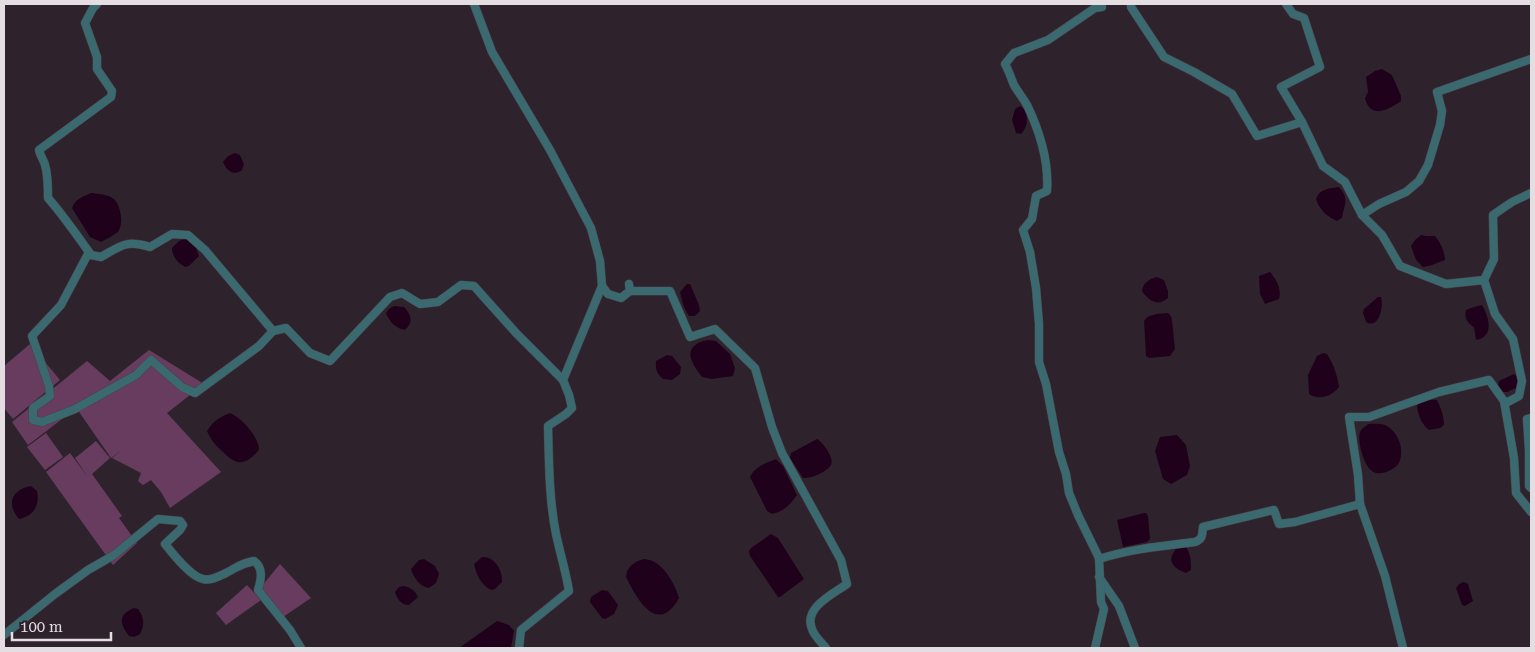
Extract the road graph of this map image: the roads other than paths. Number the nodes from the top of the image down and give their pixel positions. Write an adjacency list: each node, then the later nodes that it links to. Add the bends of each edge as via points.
1 (97, 4): 10 (street, via 85,23 97,57 97,69 112,91 112,97 39,150 45,165 48,198)
2 (474, 4): 12 (street, via 492,52 550,150 591,228 600,261)
3 (1132, 4): 7 (street, via 1164,57 1232,94 1257,136)
4 (1286, 4): 7 (street, via 1293,14 1304,18 1320,67 1281,88)
5 (1102, 7): 20 (street, via 1095,8 1048,40 1014,53 1005,64 1036,126 1048,181 1047,191 1036,196 1032,219 1023,230 1030,252 1036,295 1039,362 1070,493)
6 (1531, 59): 9 (street, via 1437,92 1442,112 1440,125 1428,165 1419,181 1406,192)
7 (1302, 122): 9 (street, via 1323,166 1345,182)
8 (1531, 193): 11 (street, via 1492,215 1494,259)
9 (1362, 215): 11 (street, via 1382,235 1400,266 1446,284)
10 (89, 252): 13 (street, via 101,257 128,243 150,247 172,234 188,235 205,250); 13 (street, via 61,305 32,336 50,396 33,408 33,420 42,422 75,410 136,375 151,360 182,387 195,393)
11 (1484, 280): 15 (street, via 1495,314 1514,339 1522,381 1519,396 1506,403)
12 (602, 286): 14 (street); 25 (street, via 608,294 620,298 629,288 670,291 690,337 715,329 754,368 782,453 841,560 847,584 810,616 812,629)
13 (273, 331): 14 (street, via 286,328 310,353 330,361 390,297 402,293 420,304 438,302 461,284 474,286 516,334)
14 (563, 380): 24 (street, via 572,408 548,426 550,493 569,591 521,630)
15 (1504, 401): 18 (street, via 1489,380 1439,392 1370,417 1349,417); 19 (street, via 1514,458 1516,493)
16 (1531, 418): 17 (street, via 1527,419)
17 (1531, 488)
18 (1360, 504): 20 (street, via 1279,524 1274,510 1203,527 1202,537 1195,542 1140,548); 28 (street, via 1385,576)
19 (1531, 512)
20 (1099, 559): 21 (street)
21 (1099, 576): 26 (street, via 1104,609); 27 (street, via 1119,606)
22 (4, 635): 23 (street, via 158,519 180,521 183,525 165,544 194,576 213,579 241,563 254,561 258,564 261,580 258,590)
23 (301, 648)
24 (520, 648)
25 (826, 648)
26 (1095, 648)
27 (1135, 648)
28 (1403, 648)

